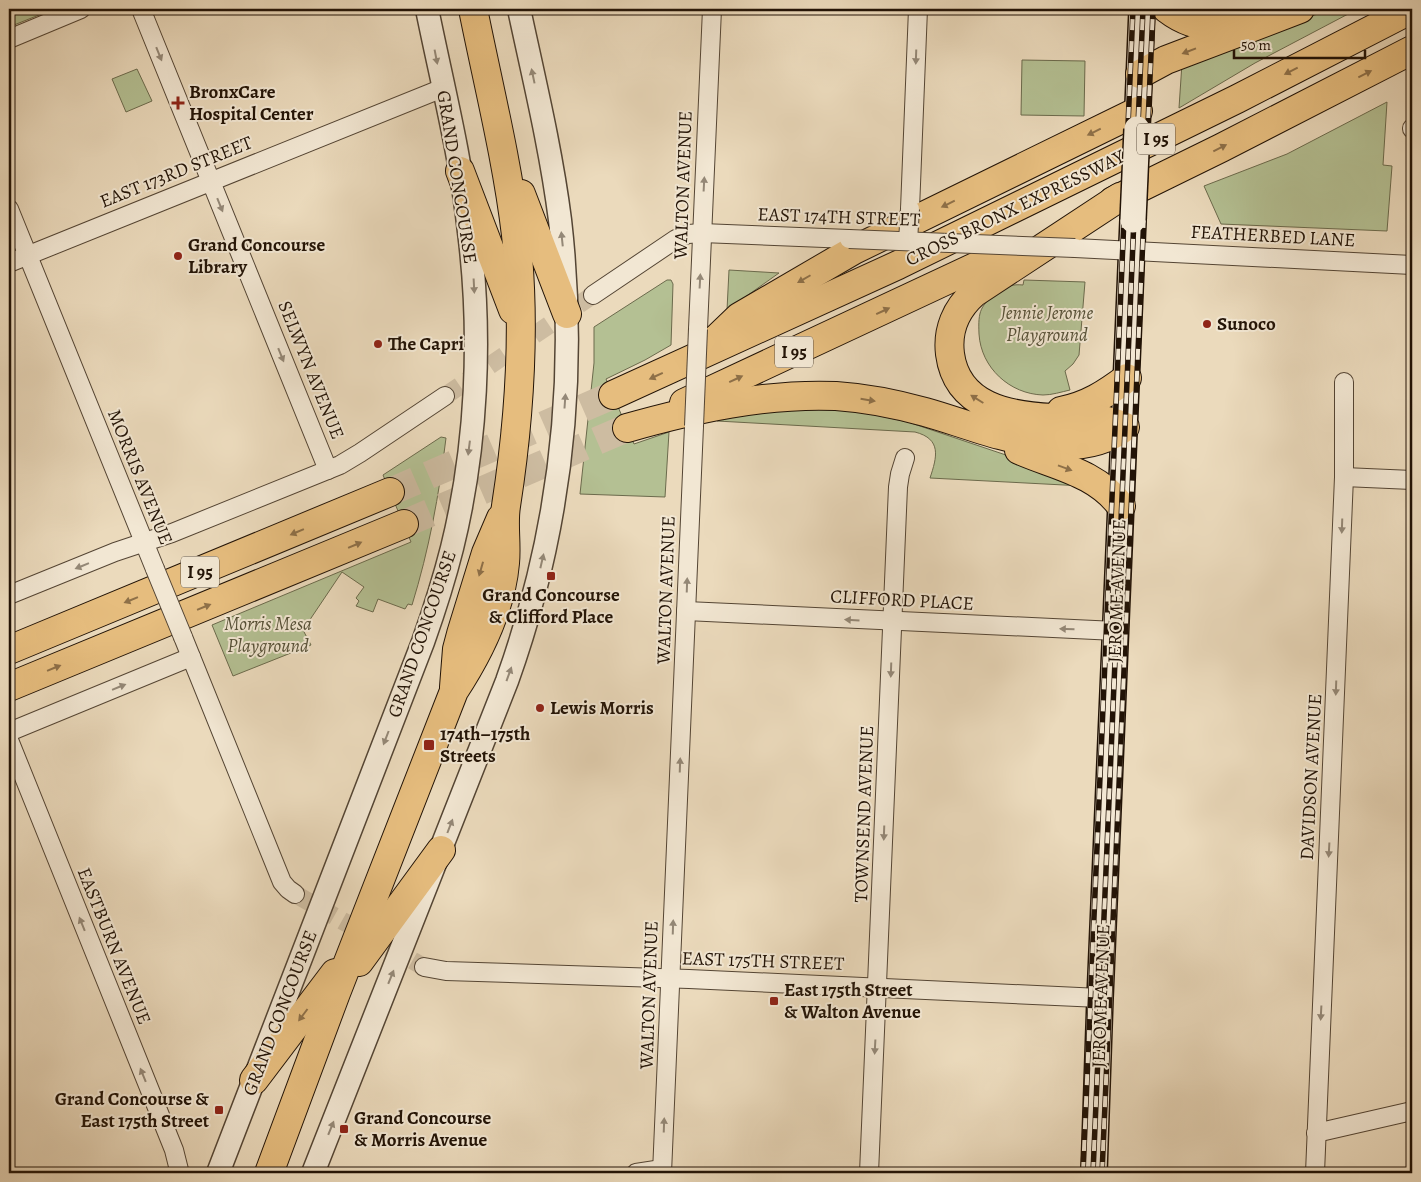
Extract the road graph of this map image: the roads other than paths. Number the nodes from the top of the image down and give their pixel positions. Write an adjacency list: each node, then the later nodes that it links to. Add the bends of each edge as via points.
1 (81, 9): 12 (street)
2 (141, 9): 19 (street, SELWYN AVENUE, one-way to 19)
3 (427, 9): 15 (street, GRAND CONCOURSE, one-way to 15)
4 (473, 9): 17 (main road)
5 (520, 9): 29 (street, one-way to 5, via 556,196)
6 (712, 9): 22 (street, WALTON AVENUE, one-way to 6)
7 (918, 9): 23 (street, one-way to 23, bridge)
8 (1142, 9): 14 (main road, JEROME AVENUE)
9 (1167, 9): 10 (main road, via 1189,22 1216,27)
10 (1299, 9): 14 (main road, one-way to 14, via 1166,60)
11 (1412, 9): 31 (main road, CROSS BRONX EXPRESSWAY / I 95, one-way to 31, via 925,252)
12 (9, 39)
13 (1412, 50): 21 (main road, CROSS BRONX EXPRESSWAY / I 95, one-way to 13, via 1245,136)
14 (1140, 74): 16 (main road, JEROME AVENUE)
15 (443, 88): 18 (street, GRAND CONCOURSE); 19 (street, EAST 173RD STREET)
16 (1138, 120): 21 (main road, JEROME AVENUE, bridge); 31 (main road, one-way to 31, via 848,254 739,317)
17 (499, 138): 29 (main road); 30 (main road, via 516,234)
18 (460, 171): 30 (main road); 64 (street, GRAND CONCOURSE, one-way to 64, via 474,276 474,378 468,456 452,547 423,642)
19 (210, 180): 25 (street, EAST 173RD STREET); 40 (street, SELWYN AVENUE, one-way to 40)
20 (9, 209): 25 (street, MORRIS AVENUE)
21 (1127, 209): 24 (main road, JEROME AVENUE); 36 (main road, one-way to 21, via 983,403 964,388 954,372 950,354 950,331 954,319 964,303 980,288); 37 (main road, CROSS BRONX EXPRESSWAY / I 95, via 920,294 628,428 730,405 774,398 820,396 887,403)
22 (702, 233): 23 (street, EAST 174TH STREET, bridge); 28 (street, EAST 174TH STREET, via 676,239); 48 (street, WALTON AVENUE, one-way to 22, bridge)
23 (908, 241): 24 (street, EAST 174TH STREET, bridge)
24 (1132, 251): 27 (street, FEATHERBED LANE); 32 (main road, JEROME AVENUE)
25 (27, 255): 26 (street, EAST 173RD STREET); 46 (street, MORRIS AVENUE)
26 (9, 263)
27 (1412, 265)
28 (593, 295)
29 (567, 314): 56 (street, one-way to 29, via 516,657 540,568 562,435 568,361)
30 (521, 329): 58 (main road, via 517,428 506,508 503,579 475,658 454,691)
31 (699, 356): 35 (main road, CROSS BRONX EXPRESSWAY / I 95, one-way to 35)
32 (1126, 378): 36 (main road, via 1083,406 1058,412); 38 (main road, JEROME AVENUE)
33 (1344, 382): 41 (street, DAVIDSON AVENUE)
34 (445, 396): 40 (street, via 360,453)
35 (613, 396)
36 (1022, 414): 38 (main road, via 1106,420)
37 (956, 422): 38 (main road, via 1026,441 1055,445 1100,440); 44 (main road, one-way to 44, via 1039,459 1088,476 1110,491)
38 (1124, 427): 44 (main road, JEROME AVENUE)
39 (905, 458): 49 (street, TOWNSEND AVENUE, via 898,486)
40 (328, 470): 46 (street)
41 (1344, 477): 42 (street); 66 (street, DAVIDSON AVENUE, one-way to 66)
42 (1412, 480)
43 (390, 492): 51 (main road, I 95, one-way to 51)
44 (1121, 506): 50 (main road, JEROME AVENUE)
45 (404, 524): 53 (main road, I 95, one-way to 45)
46 (144, 543): 47 (street, one-way to 47); 52 (street, MORRIS AVENUE, bridge)
47 (9, 595)
48 (686, 611): 49 (street, CLIFFORD PLACE, one-way to 48); 60 (street, WALTON AVENUE, one-way to 48)
49 (893, 622): 50 (street, CLIFFORD PLACE, one-way to 49); 61 (street, TOWNSEND AVENUE, one-way to 61)
50 (1116, 631): 63 (main road, JEROME AVENUE)
51 (9, 650)
52 (191, 658): 54 (street, one-way to 52); 57 (street, MORRIS AVENUE, via 282,882)
53 (9, 687)
54 (9, 732)
55 (9, 740): 68 (street, EASTBURN AVENUE, one-way to 55, via 174,1150)
56 (441, 850): 62 (main road); 71 (street, one-way to 56)
57 (295, 894)
58 (354, 948): 62 (main road); 64 (main road, one-way to 64)
59 (424, 967): 60 (street, EAST 175TH STREET, via 446,971)
60 (670, 978): 61 (street, EAST 175TH STREET); 67 (street, WALTON AVENUE, one-way to 60)
61 (878, 988): 63 (street, EAST 175TH STREET); 73 (street, TOWNSEND AVENUE, one-way to 73)
62 (336, 993): 70 (main road)
63 (1100, 998): 74 (main road, JEROME AVENUE)
64 (254, 1080): 69 (street, GRAND CONCOURSE)
65 (1412, 1111): 66 (street)
66 (1316, 1132): 75 (street, DAVIDSON AVENUE)
67 (662, 1171): 72 (street)
68 (179, 1172)
69 (218, 1173)
70 (269, 1173)
71 (313, 1173)
72 (636, 1173)
73 (870, 1173)
74 (1094, 1173)
75 (1315, 1173)

